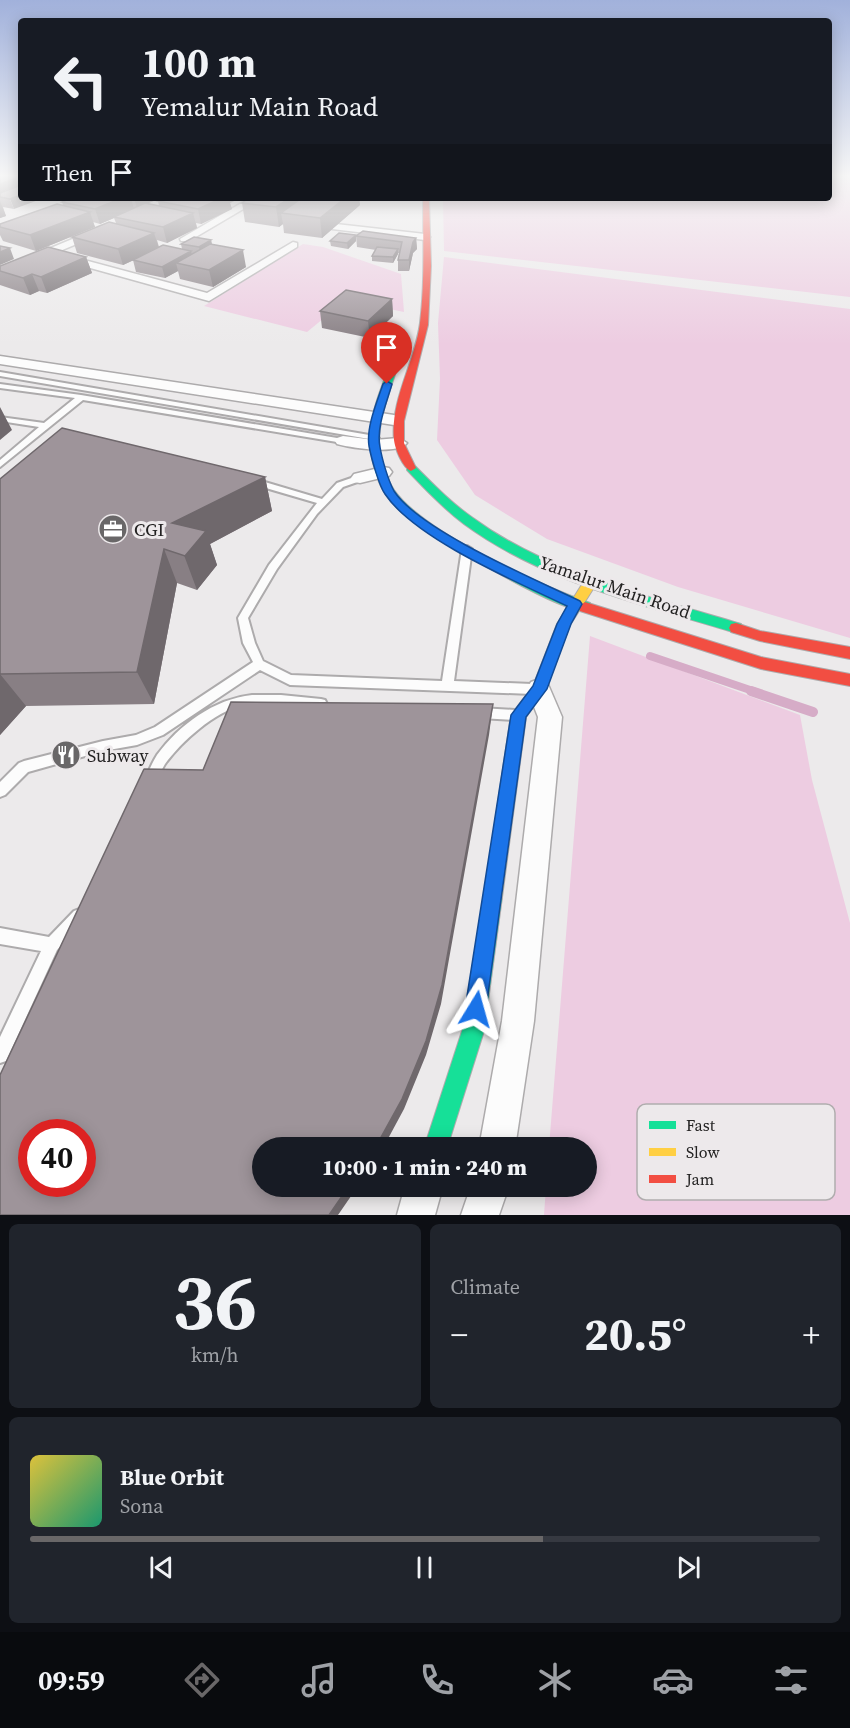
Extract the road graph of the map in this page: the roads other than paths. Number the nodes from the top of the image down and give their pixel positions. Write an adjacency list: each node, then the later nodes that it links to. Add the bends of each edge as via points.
1 (96, 232): 8 (street)
2 (198, 232): 6 (street)
3 (378, 232): 5 (street)
4 (425, 232): 5 (street)
5 (425, 237): 10 (street, via 428,266)
6 (185, 239)
7 (293, 245): 8 (street, via 208,297)
8 (47, 253): 9 (street)
9 (0, 273)
10 (423, 306): 15 (street, via 392,367); 18 (street, via 424,324)
11 (0, 360): 15 (street)
12 (0, 374): 20 (lane)
13 (0, 386): 14 (lane)
14 (81, 397): 17 (lane); 19 (lane)
15 (377, 418): 18 (street); 20 (street)
16 (0, 419): 17 (lane)
17 (46, 426): 21 (lane)
18 (399, 434): 20 (street); 27 (street, Yamalur Main Road, via 409,466 441,499 479,529 537,561)
19 (342, 441): 20 (street)
20 (374, 441): 22 (street, Yamalur Main Road)
21 (0, 464)
22 (383, 472): 23 (street); 26 (street, Yamalur Main Road, via 389,492 418,521)
23 (360, 478): 25 (lane, via 340,485)
24 (249, 480): 25 (lane)
25 (322, 502): 30 (lane, via 273,567 243,618)
26 (467, 549): 28 (street, Yamalur Main Road); 32 (lane)
27 (591, 582): 28 (street); 29 (street, Yamalur Main Road, via 760,636)
28 (575, 604): 31 (street, Yamalur Main Road, via 761,663); 33 (street)
29 (850, 653)
30 (259, 664): 32 (lane, via 290,680); 37 (lane, via 159,731 137,740 24,767)
31 (850, 680)
32 (447, 687): 33 (lane)
33 (540, 689): 36 (street); 44 (street, via 550,717 518,1021)
34 (329, 704): 38 (lane, via 240,701 216,711 161,760)
35 (471, 712): 36 (lane)
36 (519, 715): 43 (street, via 472,1031)
37 (0, 791)
38 (145, 792)
39 (85, 909): 41 (lane)
40 (0, 936): 41 (lane)
41 (52, 945): 42 (lane)
42 (0, 1055)
43 (438, 1137)
44 (499, 1137)
45 (421, 1197): 47 (street)
46 (486, 1197): 48 (street)
47 (416, 1215)
48 (480, 1215)

